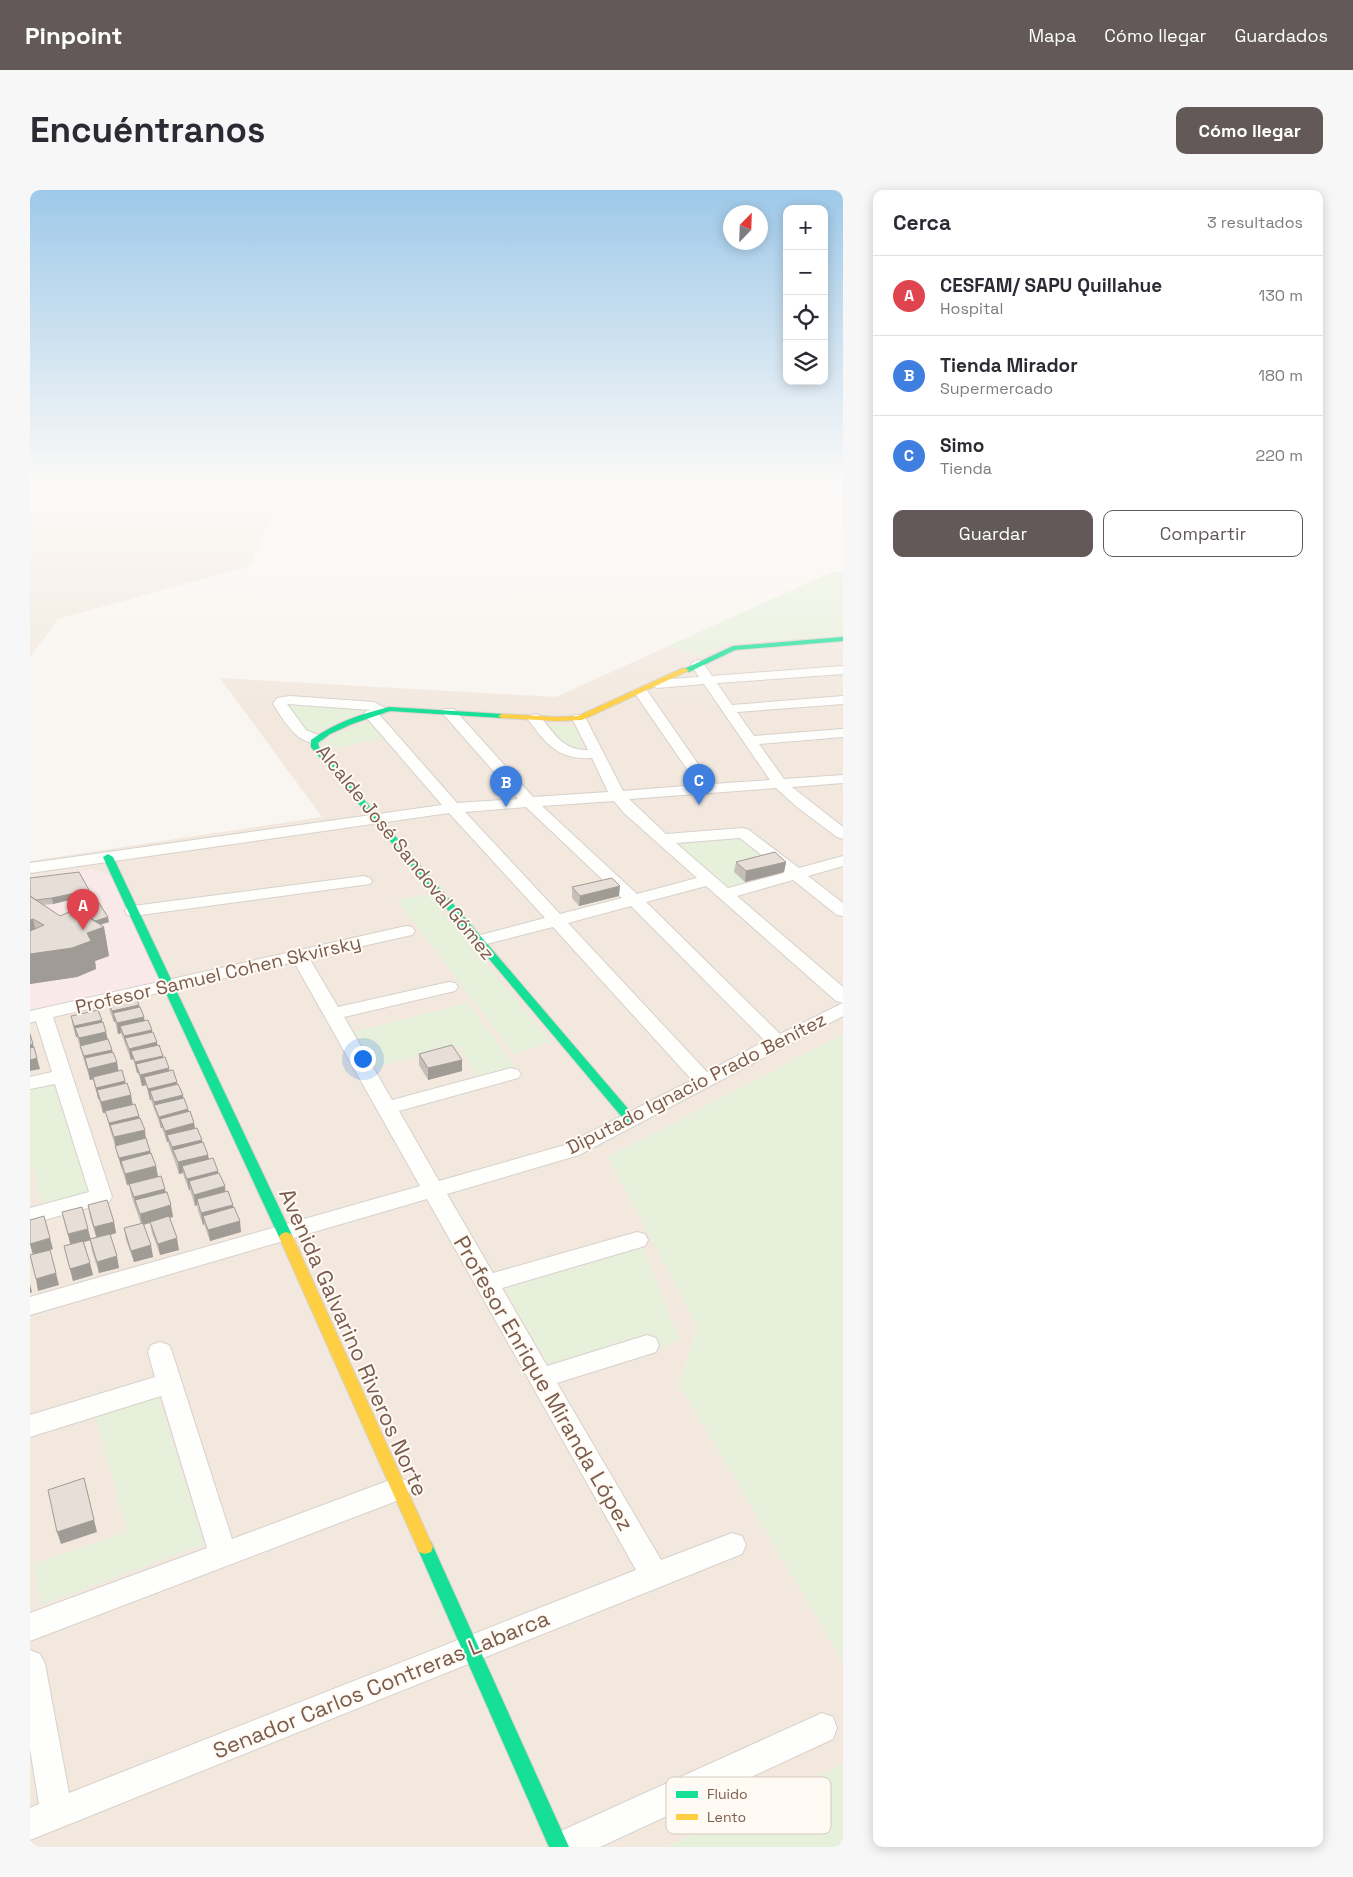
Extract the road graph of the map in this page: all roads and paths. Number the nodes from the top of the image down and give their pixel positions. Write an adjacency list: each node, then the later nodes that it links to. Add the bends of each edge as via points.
1 (843, 640): 2 (street, Alcalde José Sandoval Gómez, via 736,647)
2 (697, 664): 4 (street); 5 (street, Alcalde José Sandoval Gómez)
3 (843, 670): 4 (street, Alcalde José Sandoval Gómez)
4 (708, 680): 5 (street, Alcalde José Sandoval Gómez); 8 (street)
5 (657, 684): 6 (street, Alcalde José Sandoval Gómez)
6 (641, 692): 12 (street, Alcalde José Sandoval Gómez); 19 (street)
7 (843, 700): 8 (street)
8 (729, 709): 15 (street)
9 (376, 712): 10 (street, Alcalde José Sandoval Gómez, via 397,708); 14 (street, Alcalde José Sandoval Gómez); 14 (street, via 374,706 365,705 280,702 301,733); 22 (street)
10 (449, 712): 11 (street, Alcalde José Sandoval Gómez); 21 (street)
11 (534, 718): 12 (street, Alcalde José Sandoval Gómez); 16 (street, via 562,751 577,755)
12 (579, 718): 16 (street)
13 (843, 733): 15 (street)
14 (316, 739): 23 (street, Alcalde José Sandoval Gómez, via 315,747)
15 (751, 740): 18 (street)
16 (597, 754): 20 (street)
17 (843, 779): 18 (street)
18 (780, 784): 19 (street); 24 (street)
19 (708, 789): 20 (street)
20 (618, 796): 21 (street); 25 (street)
21 (528, 802): 22 (street); 33 (street)
22 (453, 808): 23 (street); 36 (street)
23 (374, 818): 26 (street); 38 (street, Alcalde José Sandoval Gómez)
24 (841, 831)
25 (662, 839): 29 (street, via 743,832); 30 (street)
26 (108, 857): 28 (street); 34 (street, Avenida Galvarino Riveros Norte)
27 (843, 861): 29 (street)
28 (30, 868)
29 (796, 874): 32 (street); 35 (street)
30 (710, 880): 32 (street); 33 (street)
31 (364, 881): 34 (street)
32 (726, 894): 42 (street)
33 (634, 900): 36 (street); 46 (street)
34 (133, 911): 40 (street, Avenida Galvarino Riveros Norte)
35 (843, 911)
36 (557, 920): 38 (street); 49 (street)
37 (406, 931): 39 (street, Profesor Samuel Cohen Skvirsky)
38 (479, 941): 52 (street, Alcalde José Sandoval Gómez)
39 (299, 956): 40 (street, Profesor Samuel Cohen Skvirsky); 44 (street)
40 (168, 986): 45 (street, Profesor Samuel Cohen Skvirsky); 56 (street, Avenida Galvarino Riveros Norte)
41 (449, 987): 44 (street)
42 (843, 997)
43 (843, 1008): 46 (street, Diputado Ignacio Prado Benítez)
44 (332, 1014): 51 (street)
45 (36, 1015): 48 (street)
46 (778, 1042): 49 (street, Diputado Ignacio Prado Benítez)
47 (511, 1074): 51 (street)
48 (63, 1076): 50 (street); 54 (street)
49 (704, 1081): 52 (street, Diputado Ignacio Prado Benítez)
50 (30, 1083)
51 (386, 1108): 53 (street)
52 (631, 1120): 53 (street, Diputado Ignacio Prado Benítez, via 572,1150)
53 (434, 1190): 56 (street, Diputado Ignacio Prado Benítez); 58 (street, Profesor Enrique Miranda López)
54 (101, 1197): 55 (street)
55 (31, 1210)
56 (284, 1233): 59 (street, Diputado Ignacio Prado Benítez); 65 (street, Avenida Galvarino Riveros Norte)
57 (637, 1240): 58 (street)
58 (487, 1284): 62 (street, Profesor Enrique Miranda López)
59 (30, 1306)
60 (647, 1344): 62 (street)
61 (160, 1352): 63 (street)
62 (541, 1378): 68 (street, Profesor Enrique Miranda López)
63 (169, 1384): 64 (street); 67 (street)
64 (30, 1426)
65 (398, 1489): 67 (street); 70 (street, Avenida Galvarino Riveros Norte)
66 (732, 1545): 68 (street, Senador Carlos Contreras Labarca)
67 (222, 1555): 69 (street)
68 (655, 1576): 70 (street, Senador Carlos Contreras Labarca)
69 (30, 1627)
70 (470, 1649): 75 (street, Senador Carlos Contreras Labarca); 76 (street, Avenida Galvarino Riveros Norte)
71 (30, 1664): 75 (street)
72 (822, 1728): 73 (street)
73 (716, 1777)
74 (666, 1800): 77 (street)
75 (43, 1819)
76 (559, 1847)
77 (564, 1847)

